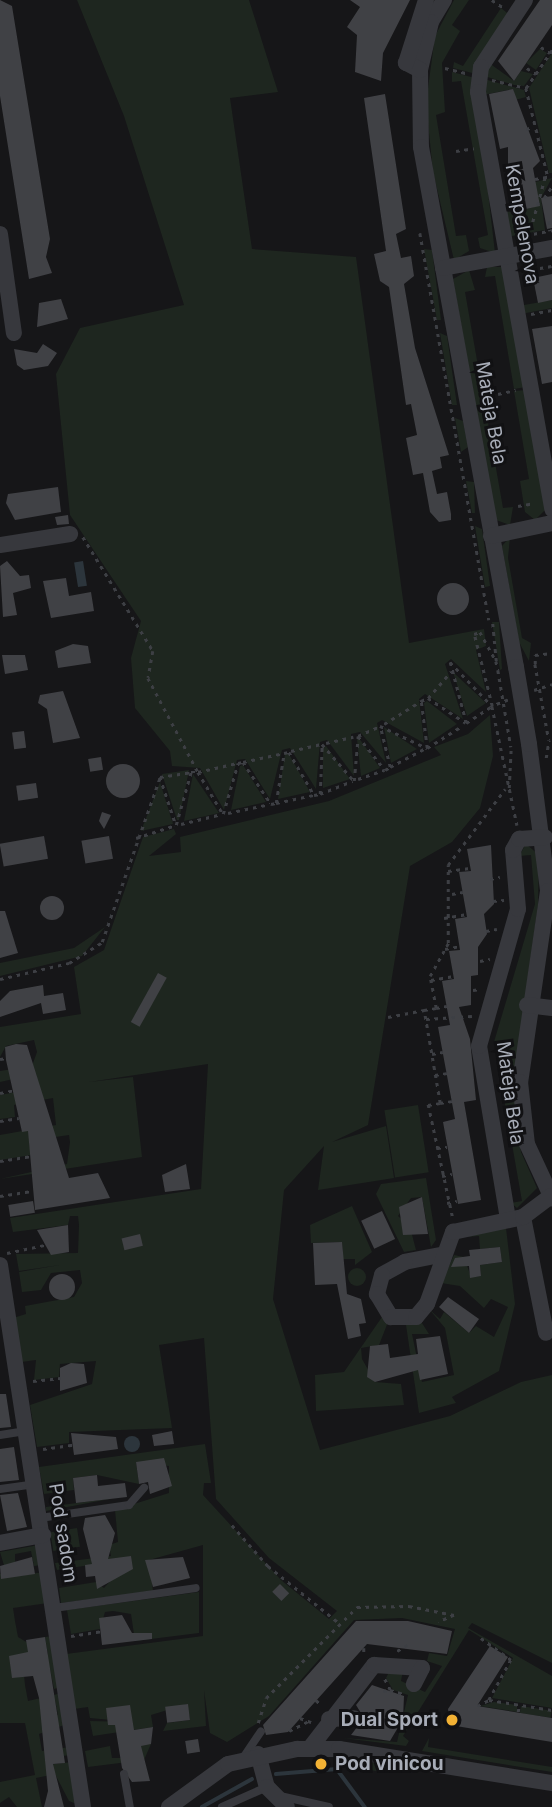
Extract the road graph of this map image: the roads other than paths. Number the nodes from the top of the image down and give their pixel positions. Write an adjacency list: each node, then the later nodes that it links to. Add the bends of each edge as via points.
1 (426, 0): 4 (street, via 406,63)
2 (443, 0): 4 (street, Mateja Bela, via 431,22)
3 (526, 0): 7 (street, Kempelenova, via 479,77 503,240)
4 (420, 70): 8 (street, Mateja Bela, via 421,147)
5 (0, 234): 9 (street)
6 (552, 248): 7 (street)
7 (513, 255): 8 (street); 10 (street, Kempelenova, via 509,274)
8 (443, 268): 13 (street, Mateja Bela)
9 (14, 333)
10 (551, 505)
11 (552, 523): 13 (street)
12 (69, 534): 14 (street)
13 (491, 536): 15 (street, Mateja Bela, bridge)
14 (0, 545)
15 (545, 837): 16 (street, Mateja Bela, via 547,907); 19 (street, Mateja Bela, via 519,839 513,850 519,909 479,1046)
16 (527, 1005): 17 (street); 18 (street, Mateja Bela, via 520,1053 523,1127)
17 (552, 1008)
18 (551, 1197): 19 (street, Mateja Bela)
19 (515, 1218): 20 (street, Mateja Bela, via 461,1227); 23 (street)
20 (440, 1255): 20 (street, Mateja Bela, via 427,1304 416,1317 391,1317 377,1294 382,1276 405,1262)
21 (0, 1265): 22 (street, Pod sadom)
22 (4, 1312): 24 (street, Pod sadom)
23 (546, 1333)
24 (26, 1431): 25 (lane); 26 (street, Pod sadom)
25 (0, 1435)
26 (35, 1484): 28 (lane); 29 (street, Pod sadom)
27 (144, 1488): 29 (lane, via 129,1504)
28 (0, 1489)
29 (40, 1518): 30 (street, Pod sadom)
30 (43, 1535): 31 (street); 33 (street, Pod sadom)
31 (0, 1543)
32 (197, 1588): 33 (lane)
33 (54, 1608): 43 (street, Pod sadom)
34 (410, 1690): 36 (street, via 422,1668 374,1665)
35 (354, 1718): 36 (street)
36 (329, 1719): 38 (street)
37 (261, 1731): 39 (lane)
38 (310, 1748): 39 (street); 41 (street)
39 (251, 1751): 42 (street); 45 (street, via 205,1777)
40 (124, 1774): 44 (lane)
41 (552, 1783)
42 (278, 1796): 46 (lane); 47 (lane)
43 (83, 1807)
44 (130, 1807)
45 (169, 1807)
46 (222, 1807)
47 (328, 1807)

